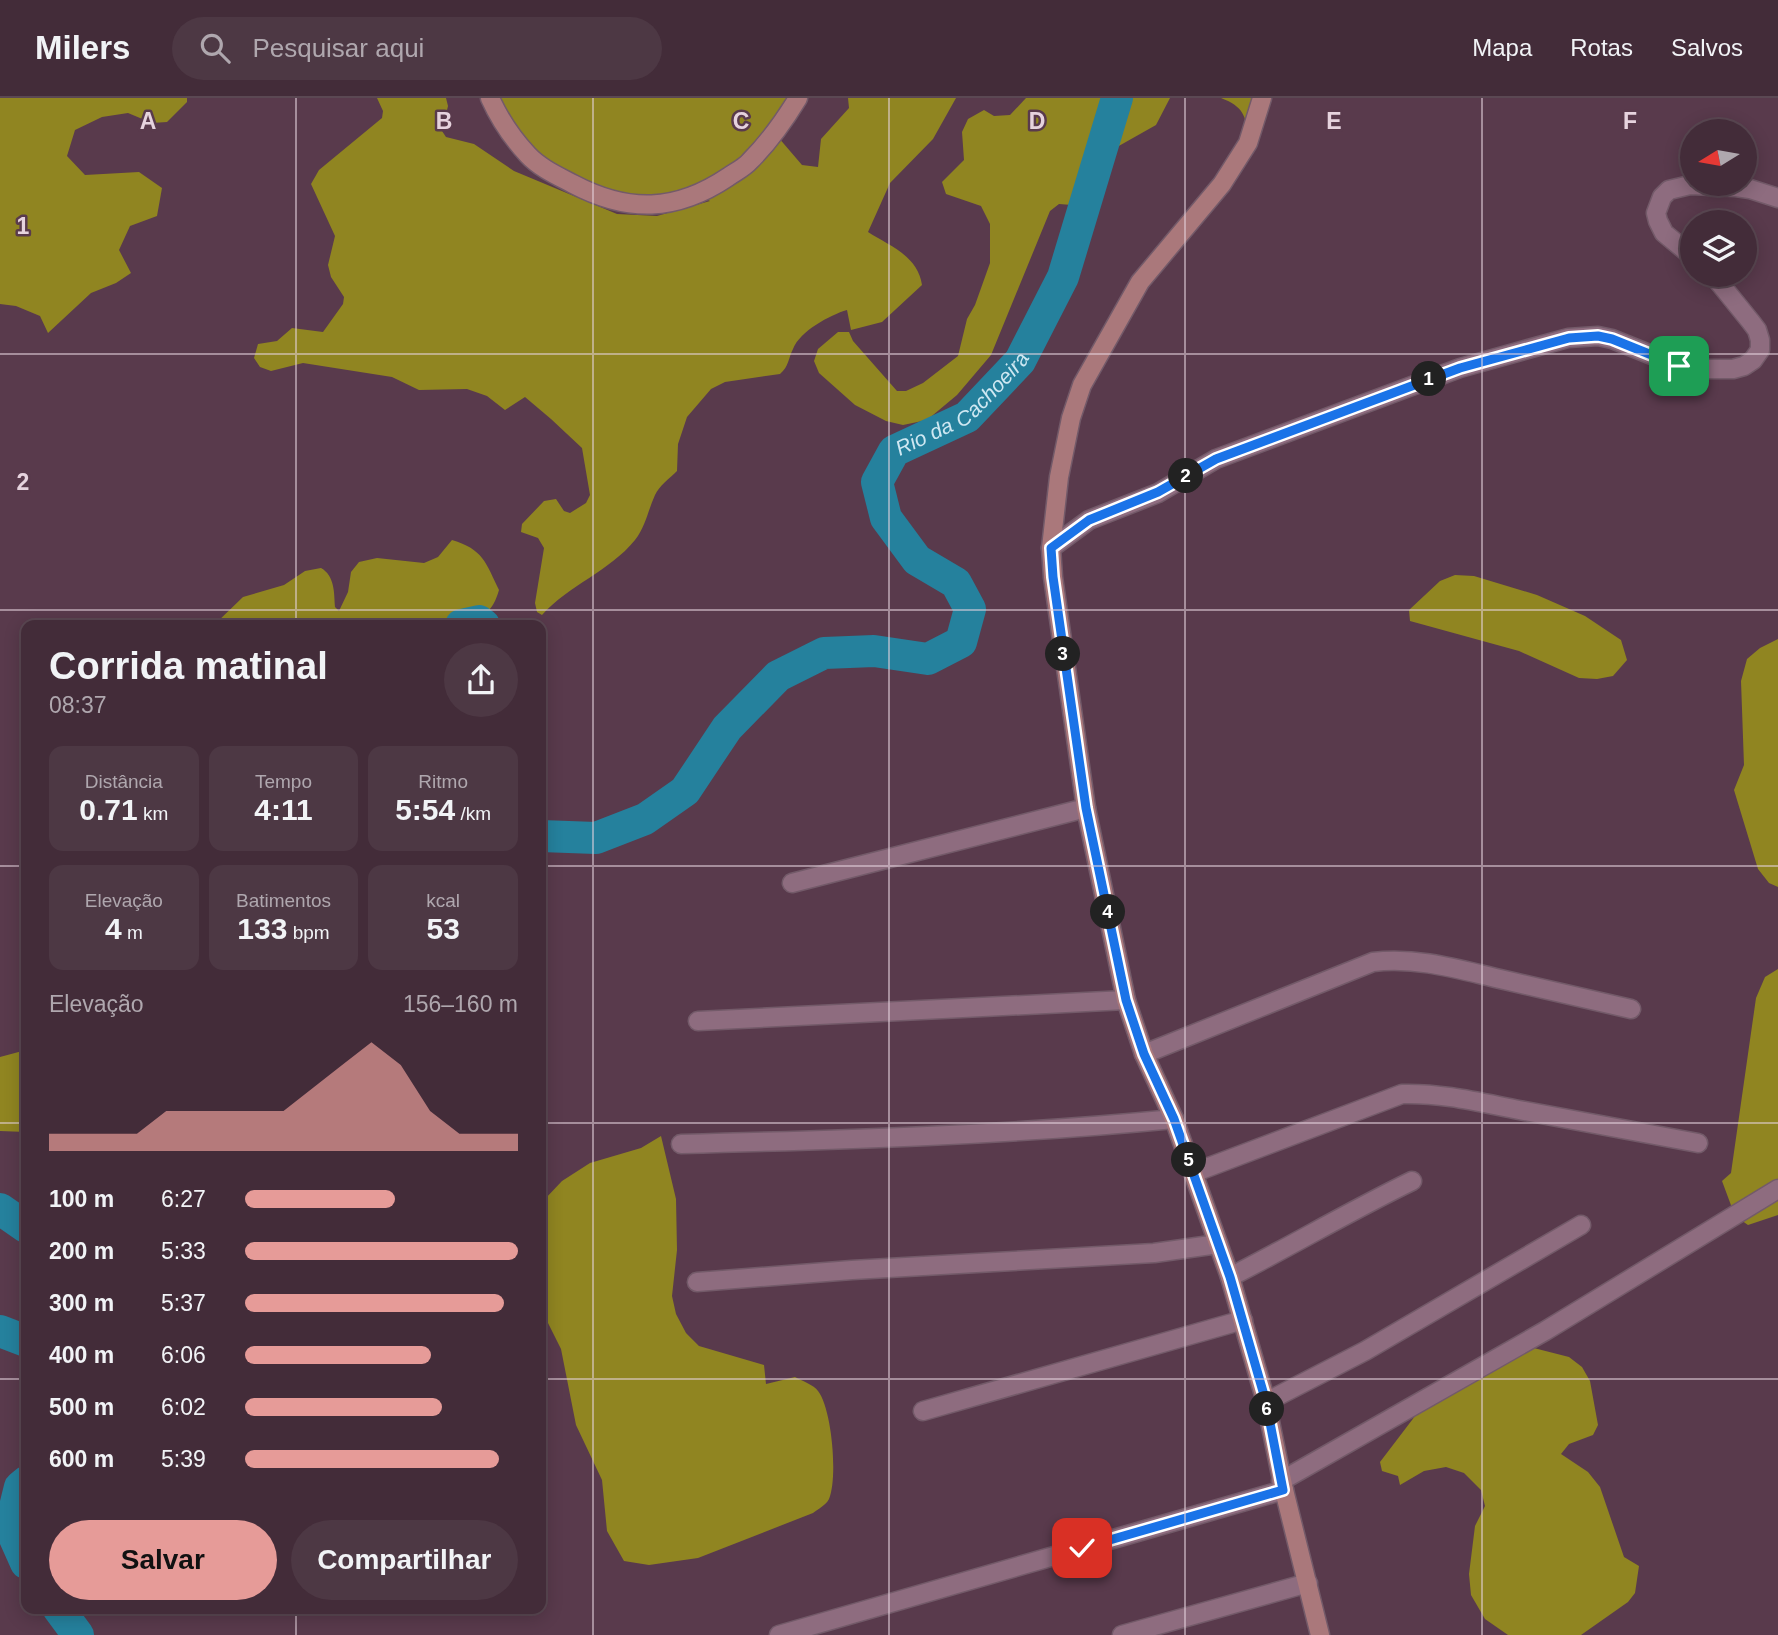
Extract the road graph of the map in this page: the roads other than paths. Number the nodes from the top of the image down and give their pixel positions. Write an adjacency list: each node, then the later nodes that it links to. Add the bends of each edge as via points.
1 (490, 98): 2 (street, via 529,157 555,175 588,192 652,206 688,198 748,164)
2 (798, 98)
3 (1262, 98): 7 (street, via 1248,143 1222,184 1140,282 1082,385 1059,477)
4 (1778, 198): 5 (street, via 1736,187 1690,185 1669,190 1662,197 1658,221)
5 (1680, 246)
6 (1723, 287): 7 (street, via 1760,340 1760,350 1744,366 1679,366 1598,336 1556,342 1460,368 1216,459 1158,492 1089,520)
7 (1051, 548): 8 (street)
8 (1086, 808): 9 (street); 10 (street)
9 (792, 883)
10 (1126, 1000): 12 (street); 13 (street)
11 (1631, 1009): 13 (street, via 1449,967 1394,960 1373,962)
12 (698, 1021)
13 (1144, 1054): 14 (street)
14 (1174, 1119): 16 (street, via 849,1140); 17 (street)
15 (1698, 1143): 17 (street, via 1460,1097 1402,1094)
16 (681, 1144)
17 (1193, 1173): 21 (street)
18 (1412, 1181): 22 (street)
19 (1778, 1189): 27 (street)
20 (1581, 1225): 25 (street, via 1365,1351)
21 (1218, 1244): 22 (street); 23 (street)
22 (1230, 1277): 24 (street)
23 (697, 1282)
24 (1243, 1320): 25 (street); 26 (street)
25 (1266, 1402): 27 (street)
26 (923, 1411)
27 (1282, 1486): 28 (street); 29 (street)
28 (1308, 1583): 30 (street); 31 (street)
29 (779, 1635)
30 (1122, 1635)
31 (1320, 1635)

